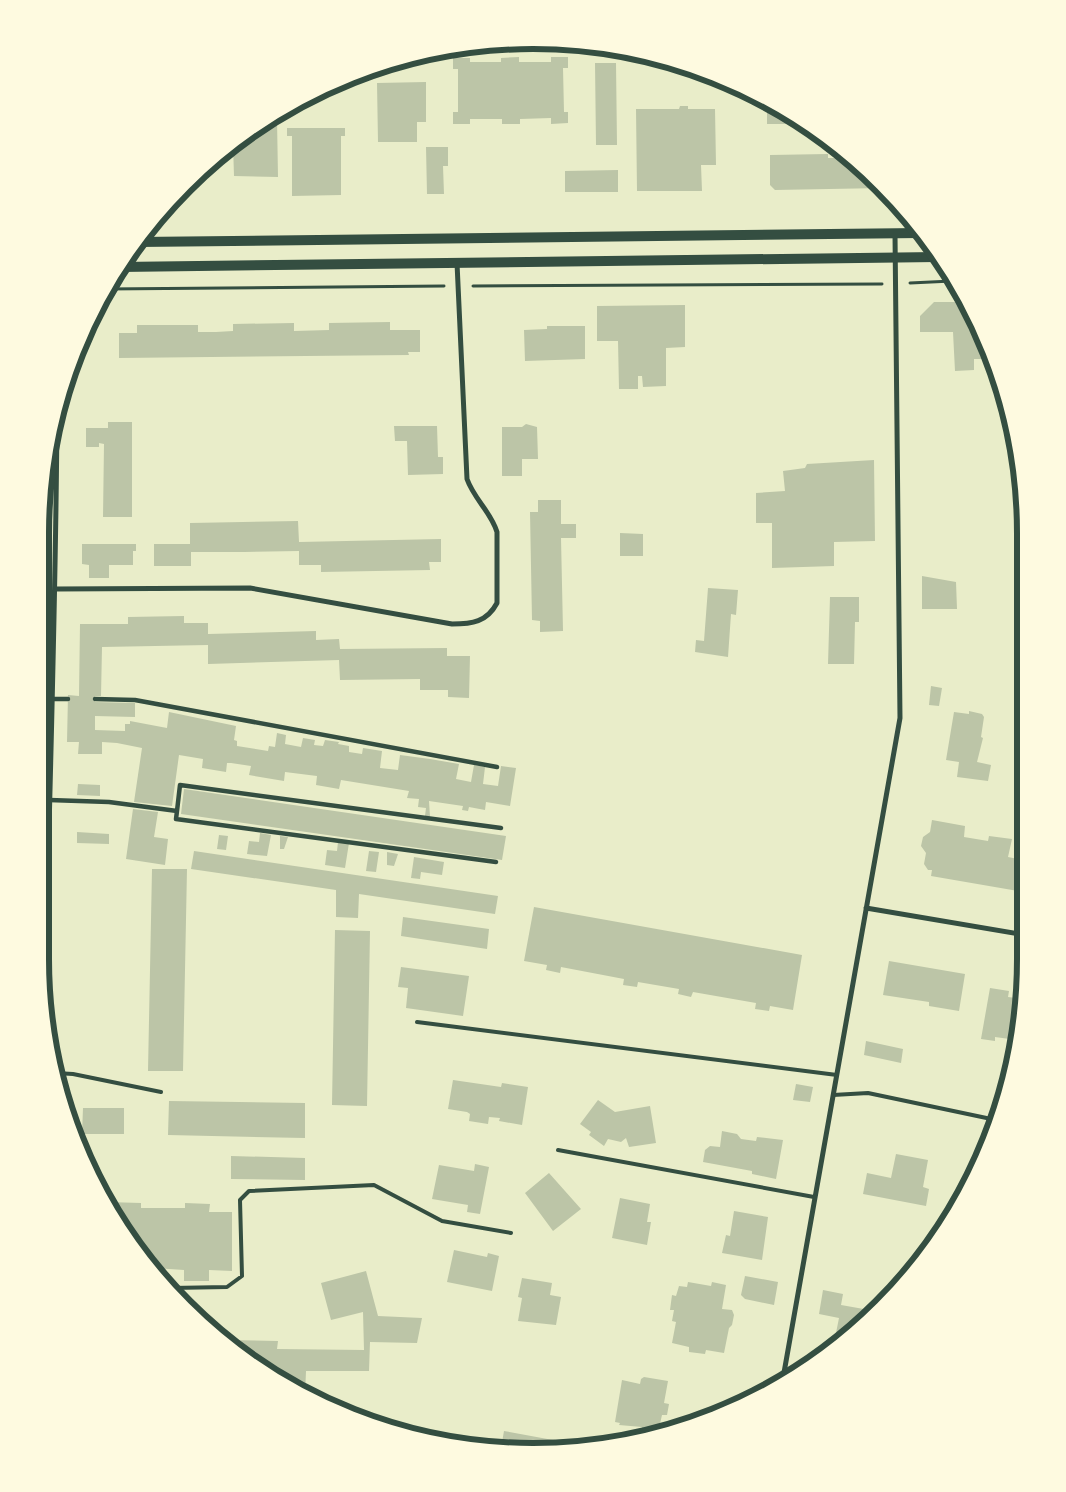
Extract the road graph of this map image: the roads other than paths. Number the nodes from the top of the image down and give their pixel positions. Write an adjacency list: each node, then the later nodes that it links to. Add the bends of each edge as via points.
1 (913, 233): 2 (main road)
2 (895, 234): 3 (main road); 4 (street)
3 (146, 242)
4 (896, 258): 5 (main road); 6 (main road); 20 (street, via 901,699)
5 (932, 258)
6 (457, 262): 7 (main road); 9 (street, via 467,479 498,532 497,603 485,618 467,624 452,624 250,588)
7 (128, 267)
8 (57, 446): 9 (street)
9 (56, 589): 11 (street)
10 (49, 658): 11 (street)
11 (53, 658): 12 (street)
12 (51, 699): 13 (street); 16 (street)
13 (68, 699)
14 (95, 699): 15 (street, via 136,700)
15 (497, 767)
16 (49, 800): 17 (street, via 109,802)
17 (177, 811): 18 (street, via 180,785); 19 (street, via 176,819)
18 (501, 828)
19 (496, 862)
20 (866, 908): 21 (street); 24 (street)
21 (1017, 934)
22 (417, 1022): 24 (lane)
23 (63, 1073): 25 (lane)
24 (837, 1075): 26 (street)
25 (161, 1092)
26 (833, 1095): 27 (lane, via 868,1093); 29 (street)
27 (990, 1119)
28 (558, 1150): 29 (lane)
29 (814, 1197): 32 (street)
30 (511, 1232): 31 (lane, via 442,1221 374,1185 249,1191 240,1200 242,1276 227,1287)
31 (178, 1288)
32 (784, 1373)

